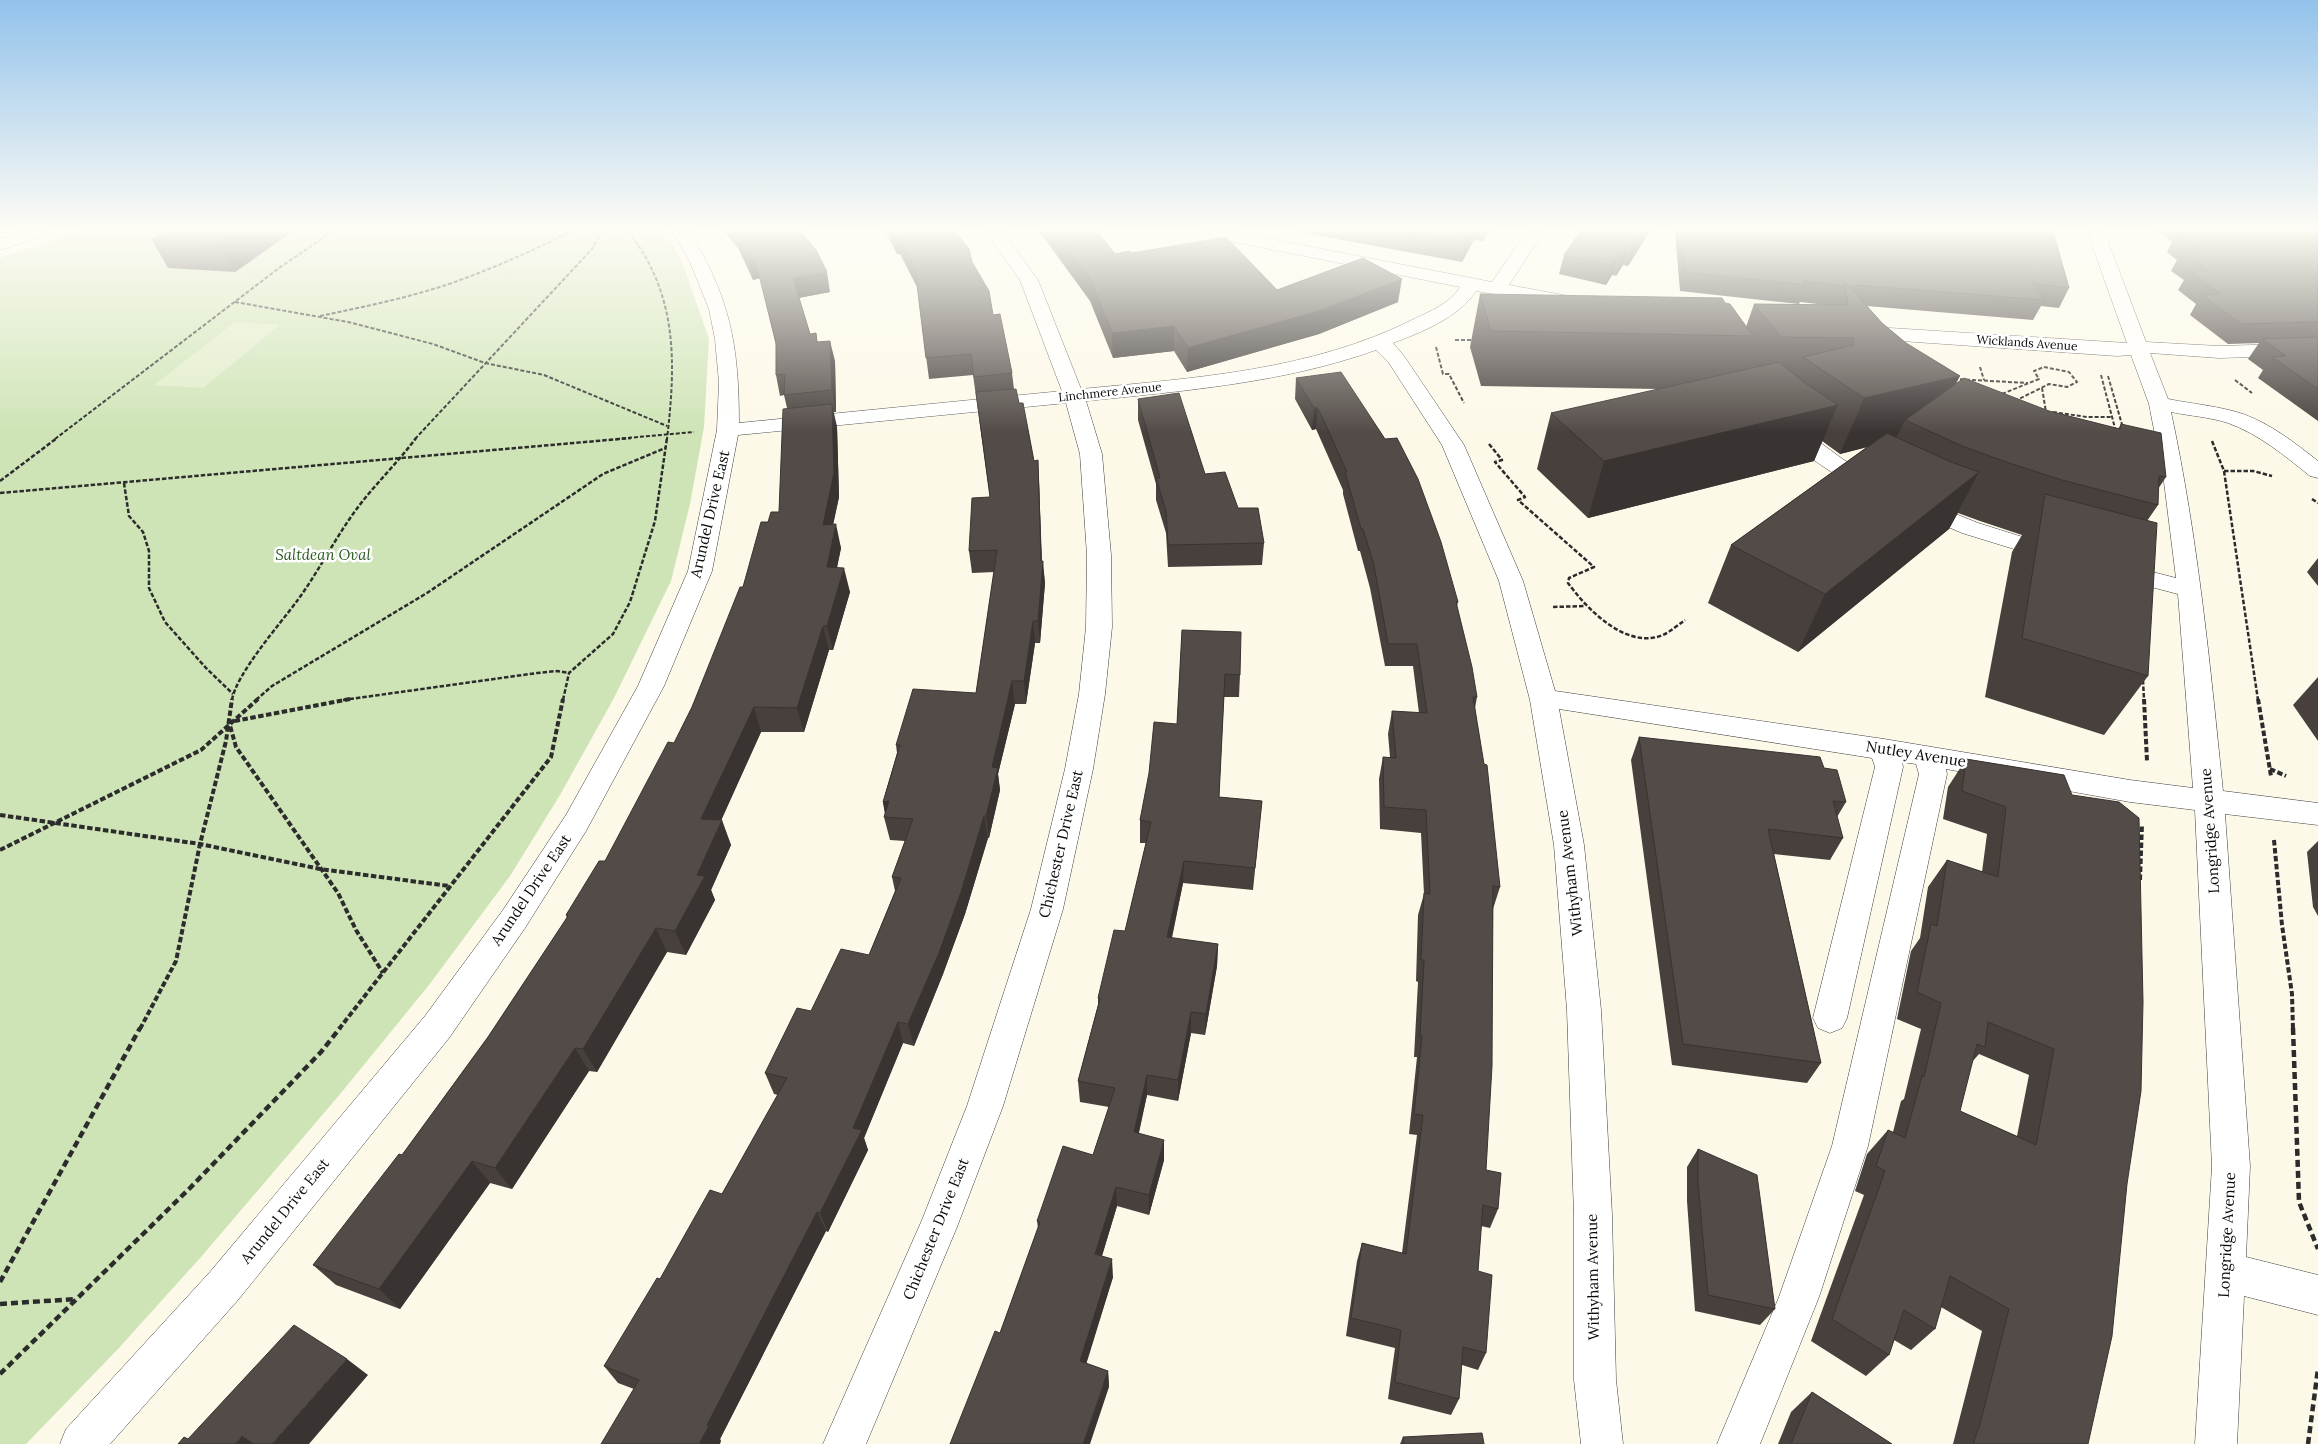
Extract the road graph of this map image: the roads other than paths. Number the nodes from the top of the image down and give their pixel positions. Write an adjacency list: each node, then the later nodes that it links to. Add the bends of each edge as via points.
1 (714, 298): 16 (street, Arundel Drive East, via 725,339 730,382)
2 (1036, 298): 13 (street, Chichester Drive East)
3 (1461, 298): 9 (street, Linchmere Avenue, via 1422,323)
4 (1554, 298): 6 (street)
5 (2119, 298): 10 (street, Longridge Avenue)
6 (1588, 304)
7 (1842, 331): 8 (street, Wicklands Avenue)
8 (1869, 333): 10 (street, Wicklands Avenue, via 2117,350); 12 (street)
9 (1379, 343): 13 (street, Linchmere Avenue, via 1265,372); 21 (street, Withyham Avenue, via 1397,360 1453,445 1510,581)
10 (2137, 348): 11 (street, Wicklands Avenue, via 2219,352); 14 (street, Longridge Avenue)
11 (2318, 349)
12 (1880, 353)
13 (1074, 396): 16 (street, Linchmere Avenue); 30 (street, Chichester Drive East, via 1091,454 1099,538 1099,627 1092,694 1070,812 1047,909 985,1106 938,1227)
14 (2159, 404): 17 (street, via 2229,417 2252,426); 20 (street, Longridge Avenue, via 2165,480)
15 (1774, 418): 18 (street, via 1836,465 1894,495 1970,528)
16 (729, 426): 29 (street, Arundel Drive East, via 700,571 652,686 576,823 437,1027 224,1286)
17 (2318, 471)
18 (2071, 559)
19 (2097, 566): 20 (street)
20 (2190, 589): 24 (street, Longridge Avenue)
21 (1544, 700): 22 (street, Nutley Avenue, via 1562,700); 31 (street, Withyham Avenue, via 1568,845 1584,1010 1593,1215 1595,1380)
22 (1884, 749): 23 (street, Nutley Avenue); 26 (street, via 1889,767)
23 (1928, 756): 24 (street, Nutley Avenue, via 2130,791); 32 (street, via 1933,774 1850,1146 1833,1203 1769,1378)
24 (2209, 800): 25 (street, Nutley Avenue); 27 (street, Longridge Avenue, via 2231,1166)
25 (2318, 814)
26 (1830, 1018)
27 (2225, 1272): 28 (street); 33 (street, Longridge Avenue)
28 (2318, 1295)
29 (81, 1444)
30 (844, 1444)
31 (1602, 1444)
32 (1738, 1444)
33 (2216, 1444)

